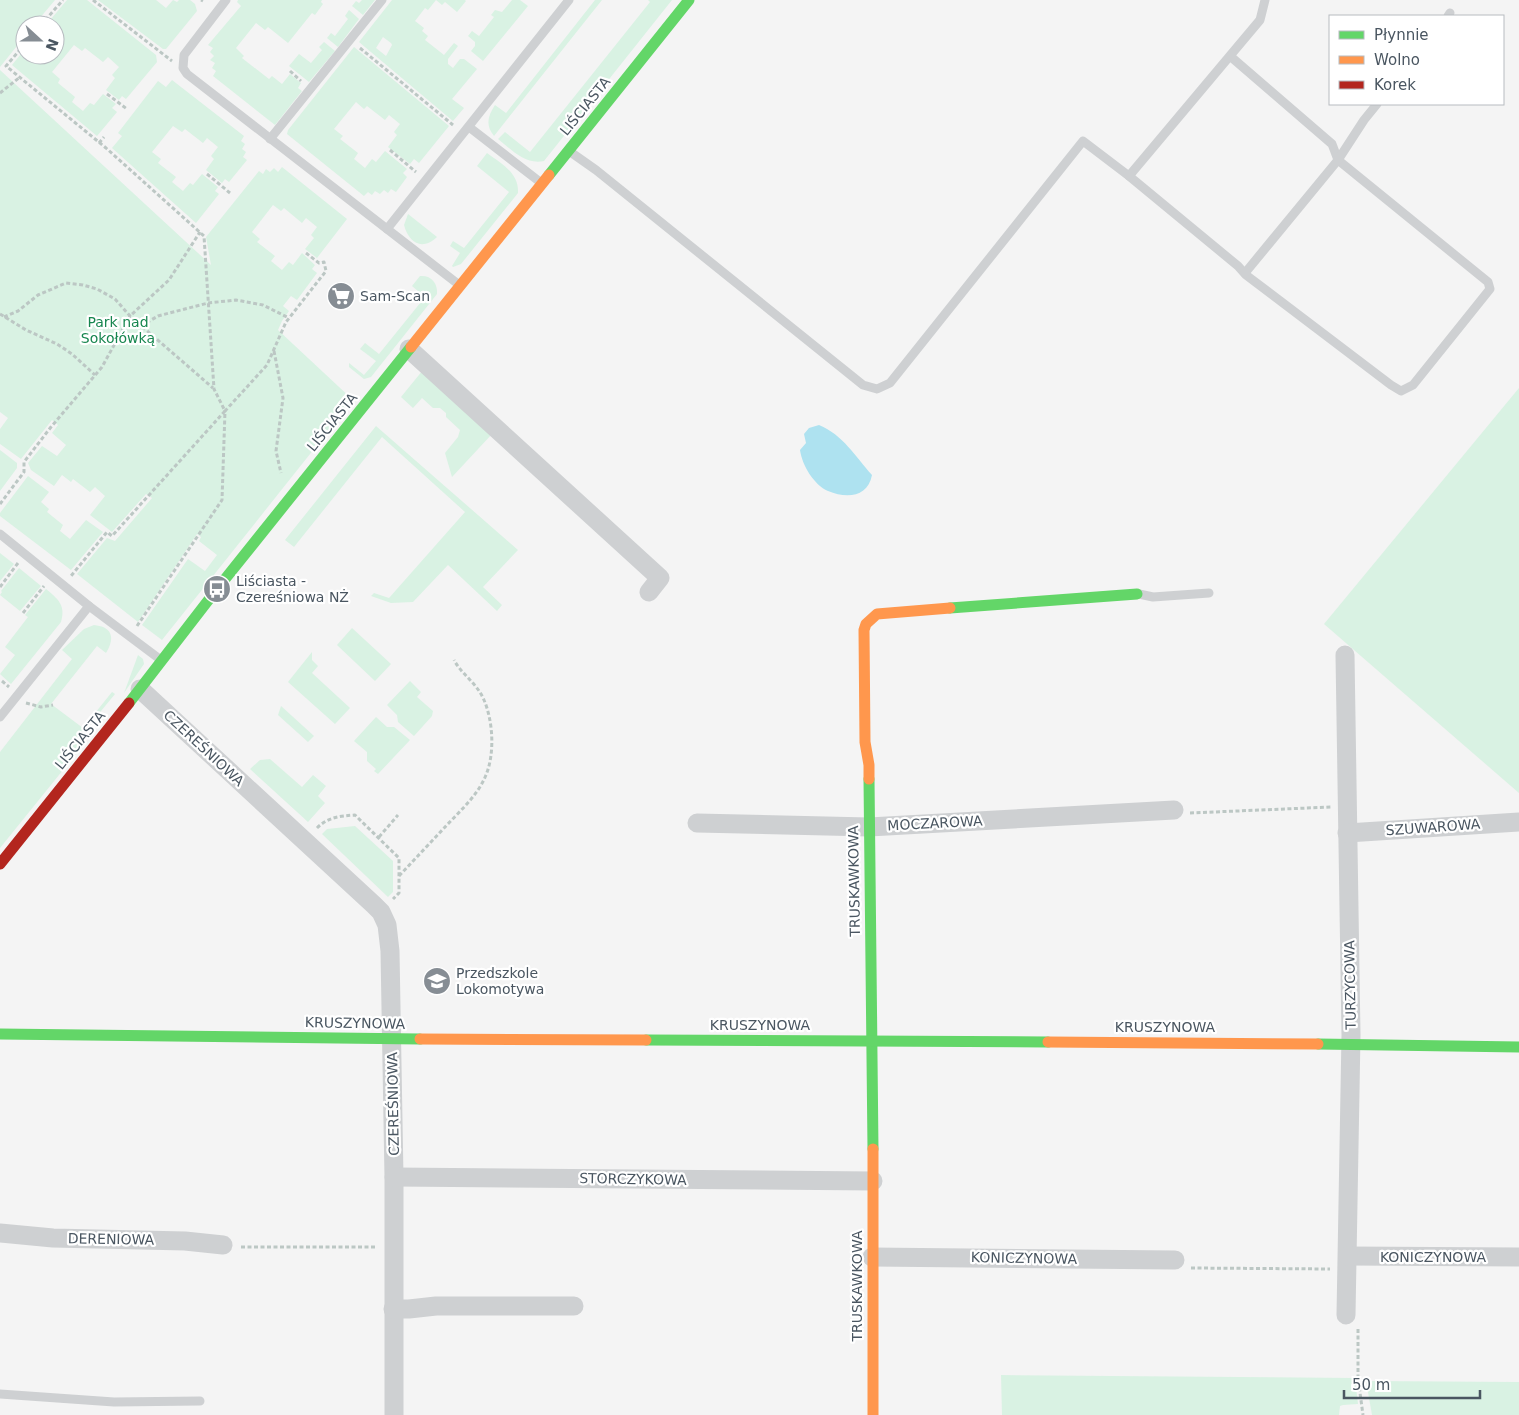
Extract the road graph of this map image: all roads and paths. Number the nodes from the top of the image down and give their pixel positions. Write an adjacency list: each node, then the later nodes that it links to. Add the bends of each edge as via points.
1 (63, 0): 8 (path)
2 (93, 0): 12 (path)
3 (226, 0): 12 (lane, via 187,49)
4 (382, 0): 9 (lane)
5 (569, 0): 18 (lane)
6 (689, 0): 23 (street, LIŚCIASTA)
7 (1265, 0): 11 (lane, via 1260,20)
8 (50, 15)
9 (350, 39): 18 (path); 20 (lane)
10 (15, 56): 13 (path, via 6,66)
11 (1230, 56): 24 (lane, via 1332,144); 27 (lane)
12 (183, 68): 20 (lane)
13 (20, 77): 14 (path); 21 (path)
14 (0, 93)
15 (107, 94): 17 (path)
16 (1376, 105): 24 (lane)
17 (127, 109)
18 (466, 131): 28 (lane); 30 (lane)
19 (104, 137): 21 (path)
20 (270, 139): 30 (lane)
21 (99, 143): 31 (path)
22 (390, 150): 25 (path)
23 (568, 150): 27 (lane, via 863,385 877,389 890,383 1083,141); 28 (street, LIŚCIASTA)
24 (1338, 160): 33 (lane); 33 (lane, via 1488,282 1490,289 1423,374 1413,385 1401,391)
25 (416, 172)
26 (207, 174): 29 (path)
27 (1129, 176): 33 (lane)
28 (542, 184): 34 (street, LIŚCIASTA)
29 (230, 193)
30 (387, 229): 34 (lane)
31 (200, 232): 35 (path, via 204,236); 37 (path, via 169,280)
32 (306, 253): 39 (path, via 319,263 324,262 326,271)
33 (1245, 272)
34 (460, 286): 41 (street, LIŚCIASTA)
35 (208, 304): 39 (path, via 236,300 250,302); 40 (path, via 158,316); 44 (path)
36 (0, 314): 38 (path)
37 (130, 316): 38 (path, via 115,299 97,289 66,283 38,294 18,311); 40 (path); 43 (path)
38 (4, 317): 43 (path, via 57,344)
39 (289, 318): 42 (path)
40 (141, 326): 44 (path)
41 (409, 349): 46 (street, LIŚCIASTA); 53 (street, via 660,578)
42 (273, 350): 45 (path, via 267,365); 46 (path, via 283,398 276,451)
43 (95, 375): 47 (path, via 24,462 24,472)
44 (214, 389): 45 (path)
45 (225, 410): 50 (path, via 112,536 107,532); 58 (path, via 222,500)
46 (288, 500): 60 (street, LIŚCIASTA)
47 (0, 504)
48 (0, 534): 50 (lane)
49 (16, 566): 51 (path)
50 (64, 585): 56 (lane)
51 (0, 587)
52 (43, 588): 57 (path)
53 (649, 592)
54 (1137, 594): 55 (lane, via 1153,597); 71 (street, TRUSKAWKOWA, via 877,614 871,618 863,638)
55 (1209, 594)
56 (89, 606): 58 (lane); 63 (lane)
57 (23, 613)
58 (130, 637): 60 (lane)
59 (1345, 656): 66 (street, TURZYCOWA)
60 (161, 660): 62 (street, LIŚCIASTA)
61 (454, 660): 76 (path, via 473,682 488,713 491,754 486,774 472,799)
62 (140, 689): 74 (street, CZEREŚNIOWA); 75 (street, LIŚCIASTA)
63 (16, 698): 64 (path, via 41,707); 65 (lane)
64 (52, 705)
65 (0, 717)
66 (1347, 807): 67 (path, via 1193,813); 72 (street, TURZYCOWA)
67 (1174, 810): 71 (street, MOCZAROWA)
68 (398, 815): 73 (path)
69 (1519, 822): 72 (street, SZUWAROWA)
70 (697, 823): 71 (street, MOCZAROWA)
71 (869, 827): 80 (street, TRUSKAWKOWA)
72 (1347, 833): 81 (street, TURZYCOWA)
73 (378, 838): 74 (path, via 355,815 336,816 323,822); 76 (path, via 399,858)
74 (304, 841): 77 (street, CZEREŚNIOWA)
75 (0, 864)
76 (399, 876): 77 (path, via 399,893)
77 (381, 912): 79 (street, CZEREŚNIOWA, via 387,925 389,943)
78 (0, 1034): 79 (street, KRUSZYNOWA)
79 (392, 1038): 80 (street, KRUSZYNOWA); 83 (street, CZEREŚNIOWA)
80 (871, 1040): 81 (street, KRUSZYNOWA); 84 (street, TRUSKAWKOWA)
81 (1351, 1044): 82 (street, KRUSZYNOWA); 91 (street, TURZYCOWA)
82 (1519, 1047)
83 (394, 1177): 84 (street, STORCZYKOWA); 87 (street, CZEREŚNIOWA)
84 (873, 1181): 88 (street, TRUSKAWKOWA)
85 (0, 1233): 86 (street, DERENIOWA)
86 (223, 1245): 87 (path, via 243,1248)
87 (393, 1247): 93 (street, CZEREŚNIOWA)
88 (872, 1257): 90 (street, KONICZYNOWA); 98 (street, TRUSKAWKOWA)
89 (1519, 1257): 91 (street, KONICZYNOWA)
90 (1175, 1260): 91 (path, via 1189,1268)
91 (1348, 1263): 94 (street, TURZYCOWA)
92 (574, 1306): 93 (street)
93 (393, 1309): 97 (street, CZEREŚNIOWA)
94 (1346, 1315): 99 (path, via 1358,1318 1358,1378)
95 (0, 1394): 96 (lane, via 114,1402)
96 (200, 1401)
97 (394, 1415)
98 (873, 1415)
99 (1364, 1415)

